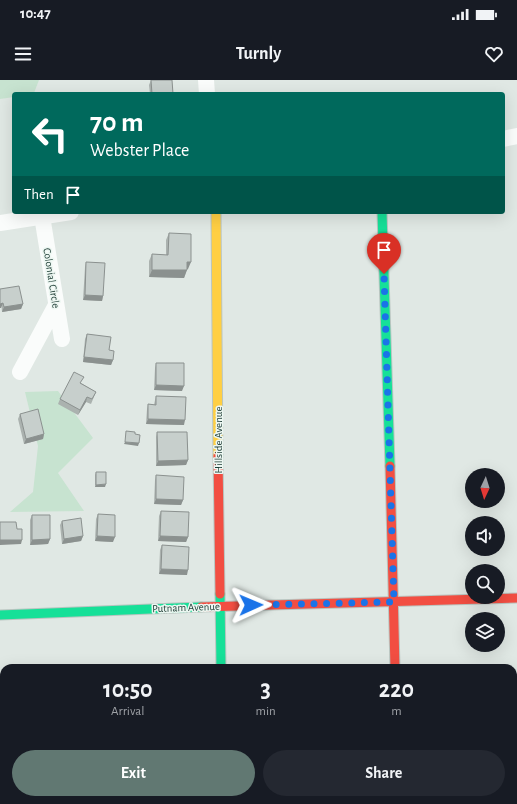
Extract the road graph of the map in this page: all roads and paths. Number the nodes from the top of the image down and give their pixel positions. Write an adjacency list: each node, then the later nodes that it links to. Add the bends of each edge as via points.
1 (206, 80): 2 (street)
2 (207, 92)
3 (517, 136): 4 (street)
4 (505, 139)
5 (56, 214): 8 (street)
6 (216, 214): 15 (street, Hillside Avenue)
7 (382, 214): 14 (street)
8 (42, 216): 9 (street); 10 (street, Colonial Circle)
9 (0, 222)
10 (56, 306): 11 (street, Colonial Circle); 12 (street)
11 (62, 339)
12 (20, 372)
13 (517, 598): 14 (street, Putnam Avenue)
14 (394, 602): 15 (street, Putnam Avenue); 18 (street)
15 (220, 606): 16 (street, Putnam Avenue); 17 (street, Hillside Avenue)
16 (0, 615)
17 (221, 664)
18 (395, 664)

